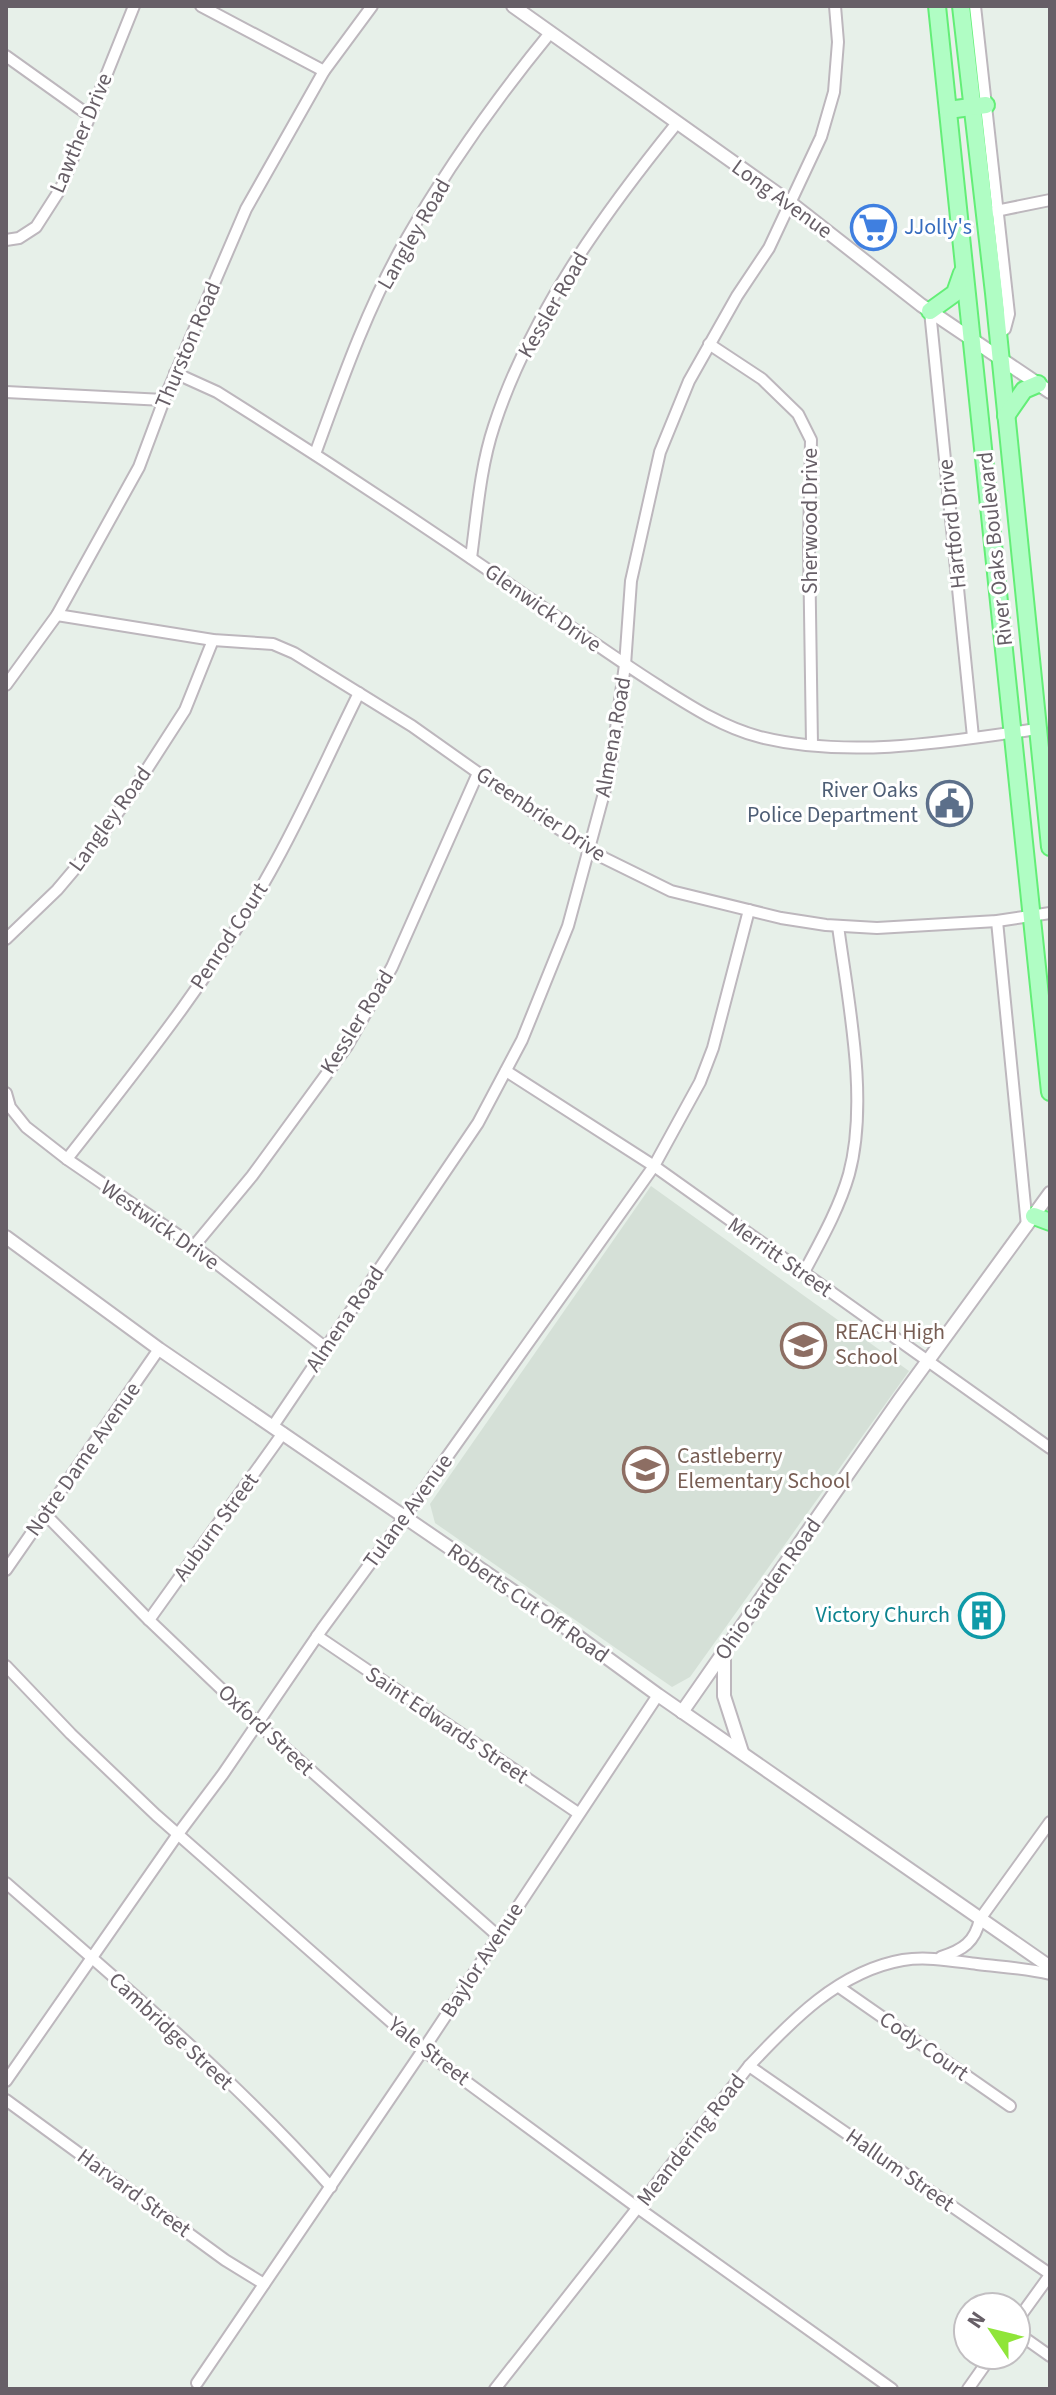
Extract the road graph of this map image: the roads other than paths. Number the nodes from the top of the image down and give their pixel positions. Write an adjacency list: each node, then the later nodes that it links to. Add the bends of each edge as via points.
1 (134, 6): 14 (street, Lawther Drive)
2 (201, 6): 11 (street)
3 (372, 6): 11 (street, Thurston Road)
4 (513, 6): 9 (street, Long Avenue)
5 (835, 6): 17 (street, Almena Road, via 834,92)
6 (937, 6): 13 (main road, River Oaks Boulevard)
7 (961, 6): 12 (main road, River Oaks Boulevard)
8 (975, 6): 12 (street, River Oaks Boulevard)
9 (550, 33): 15 (street, Long Avenue); 31 (street, Langley Road, via 454,164 402,246 353,352)
10 (6, 56): 14 (street)
11 (324, 71): 26 (street, Thurston Road, via 246,209)
12 (979, 106): 13 (main road); 18 (street, River Oaks Boulevard); 22 (main road, River Oaks Boulevard)
13 (948, 110): 20 (main road, River Oaks Boulevard)
14 (90, 116): 19 (street, Lawther Drive, via 61,188 36,227)
15 (677, 123): 17 (street, Long Avenue); 32 (street, Kessler Road, via 626,187 525,348 494,426)
16 (1050, 200): 18 (street)
17 (792, 204): 21 (street, Long Avenue); 24 (street, Almena Road)
18 (996, 211): 22 (street, River Oaks Boulevard, via 1009,314)
19 (6, 240)
20 (965, 264): 21 (main road, via 955,293); 23 (main road, River Oaks Boulevard)
21 (930, 311): 23 (street, Long Avenue); 40 (street, Hartford Drive)
22 (997, 335): 25 (main road, River Oaks Boulevard)
23 (973, 342): 25 (street, Long Avenue); 39 (main road, River Oaks Boulevard)
24 (709, 344): 35 (street, Almena Road, via 660,452 631,581); 41 (street, Sherwood Drive, via 762,379 798,414 811,440)
25 (1000, 359): 27 (street, Long Avenue); 30 (main road, River Oaks Boulevard)
26 (175, 373): 29 (street, Thurston Road); 31 (street, Glenwick Drive, via 217,392)
27 (1044, 388): 30 (main road, via 1024,390)
28 (6, 392): 29 (street)
29 (164, 400): 33 (street, Thurston Road, via 139,467)
30 (1006, 416): 38 (main road, River Oaks Boulevard)
31 (315, 454): 32 (street, Glenwick Drive)
32 (471, 558): 35 (street, Glenwick Drive)
33 (57, 615): 34 (street, Greenbrier Drive); 36 (street, Thurston Road)
34 (213, 640): 37 (street, Greenbrier Drive, via 273,644); 50 (street, Langley Road, via 185,710 129,797 66,881)
35 (625, 665): 41 (street, Glenwick Drive, via 732,728); 44 (street, Almena Road, via 610,771)
36 (6, 685)
37 (359, 693): 42 (street, Greenbrier Drive); 55 (street, Penrod Court, via 271,872 216,960)
38 (1037, 729): 39 (street, Glenwick Drive); 43 (main road, River Oaks Boulevard)
39 (1012, 733): 40 (street, Glenwick Drive); 47 (main road, River Oaks Boulevard)
40 (973, 737): 41 (street, Glenwick Drive, via 919,744)
41 (812, 745)
42 (478, 773): 44 (street, Greenbrier Drive); 60 (street, Kessler Road, via 392,967 347,1046)
43 (1050, 847)
44 (591, 849): 45 (street, Greenbrier Drive, via 671,891); 52 (street, Almena Road, via 568,926)
45 (749, 910): 49 (street, Greenbrier Drive); 56 (street, Tulane Avenue, via 713,1048)
46 (1050, 913): 47 (street, Greenbrier Drive)
47 (1031, 917): 48 (street, Greenbrier Drive); 51 (main road, River Oaks Boulevard)
48 (997, 921): 49 (street, Greenbrier Drive); 58 (street)
49 (838, 926): 61 (street, via 855,1051 856,1128 849,1173 832,1220)
50 (6, 939)
51 (1047, 1041): 53 (main road, River Oaks Boulevard)
52 (506, 1071): 56 (street, Merritt Street); 62 (street, Almena Road, via 478,1123)
53 (1050, 1092)
54 (6, 1093): 55 (street, Westwick Drive, via 26,1127)
55 (67, 1159): 60 (street, Westwick Drive)
56 (654, 1166): 61 (street, Merritt Street); 68 (street, Tulane Avenue)
57 (1050, 1193): 58 (street, Ohio Garden Road)
58 (1037, 1221): 64 (street, Ohio Garden Road)
59 (6, 1237): 63 (street, Roberts Cut Off Road)
60 (194, 1246): 62 (street, Westwick Drive)
61 (803, 1274): 64 (street, Merritt Street)
62 (326, 1348): 65 (street, Almena Road)
63 (159, 1349): 65 (street, Roberts Cut Off Road); 67 (street, Notre Dame Avenue)
64 (928, 1361): 66 (street, Merritt Street); 72 (street, Ohio Garden Road)
65 (278, 1430): 68 (street, Roberts Cut Off Road); 70 (street, Auburn Street)
66 (1050, 1448)
67 (45, 1514): 69 (street, Notre Dame Avenue); 70 (street, Oxford Street)
68 (405, 1516): 71 (street, Tulane Avenue); 74 (street, Roberts Cut Off Road)
69 (6, 1570)
70 (149, 1620): 76 (street, Oxford Street)
71 (317, 1636): 76 (street, Tulane Avenue); 78 (street, Saint Edwards Street)
72 (724, 1652): 75 (street, Ohio Garden Road); 77 (street, via 724,1696)
73 (6, 1666): 80 (street, Yale Street)
74 (658, 1695): 75 (street, Roberts Cut Off Road); 78 (street, Baylor Avenue)
75 (682, 1712): 77 (street, Roberts Cut Off Road)
76 (258, 1724): 80 (street, Tulane Avenue); 83 (street, Oxford Street)
77 (742, 1752): 82 (street, Roberts Cut Off Road)
78 (578, 1813): 83 (street, Baylor Avenue)
79 (1050, 1822): 82 (street, Meandering Road)
80 (178, 1834): 84 (street, Tulane Avenue); 89 (street, Yale Street)
81 (6, 1883): 84 (street, Cambridge Street)
82 (980, 1919): 85 (street, Meandering Road, via 976,1935 962,1950); 86 (street, Roberts Cut Off Road)
83 (497, 1935): 89 (street, Baylor Avenue)
84 (92, 1958): 91 (street, Tulane Avenue); 94 (street, Cambridge Street)
85 (936, 1959): 87 (street, Meandering Road); 88 (street, Meandering Road, via 884,1965)
86 (1050, 1967)
87 (1050, 1974)
88 (839, 1987): 90 (street, Meandering Road, via 784,2029); 93 (street, Cody Court)
89 (423, 2050): 94 (street, Baylor Avenue); 95 (street, Yale Street)
90 (749, 2066): 95 (street, Meandering Road); 96 (street, Hallum Street)
91 (6, 2081)
92 (6, 2100): 97 (street, Harvard Street)
93 (1010, 2106)
94 (331, 2187): 97 (street, Baylor Avenue)
95 (638, 2208): 103 (street, Meandering Road); 104 (street, Yale Street)
96 (1050, 2274): 98 (street)
97 (264, 2284): 102 (street, Baylor Avenue)
98 (1032, 2299)
99 (1032, 2343): 100 (street)
100 (1050, 2356)
101 (981, 2371): 105 (street)
102 (197, 2383)
103 (495, 2389)
104 (892, 2389)
105 (968, 2389)

